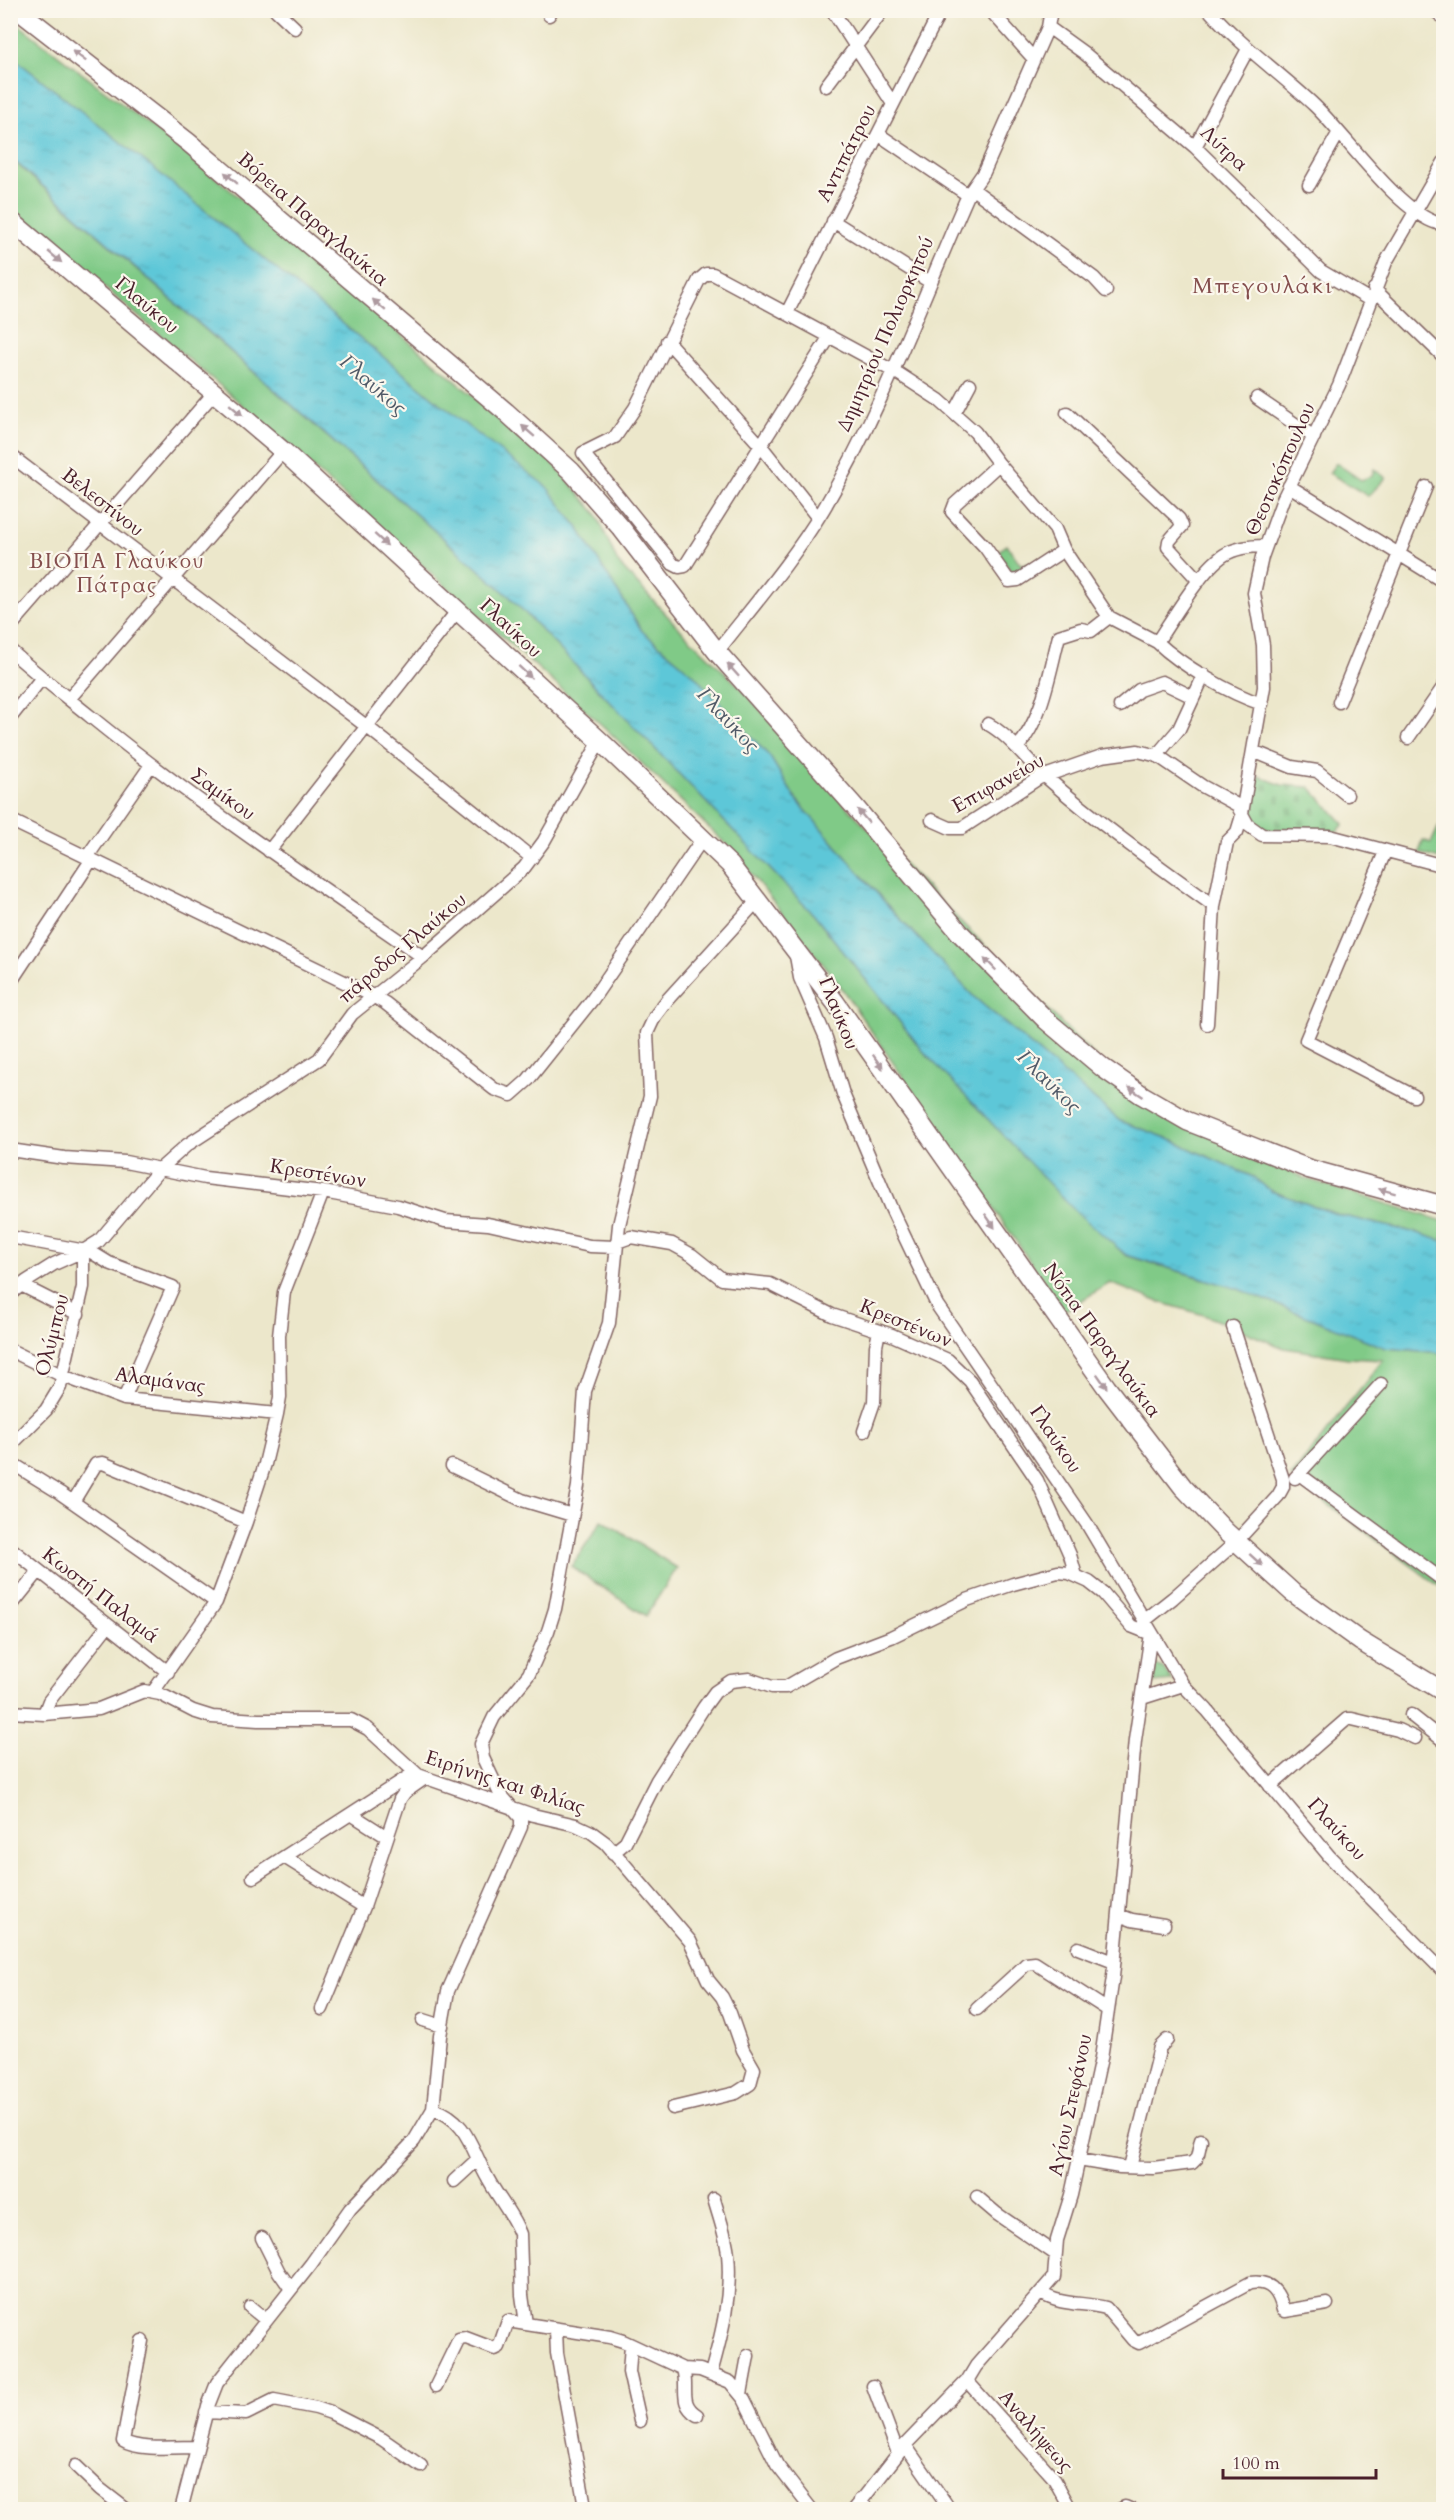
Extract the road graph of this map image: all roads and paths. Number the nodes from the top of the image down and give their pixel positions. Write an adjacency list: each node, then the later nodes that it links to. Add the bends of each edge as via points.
1 (18, 10): 61 (main road, Βόρεια Παραγλαύκια, one-way to 1, via 571,471 188,142)
2 (276, 10): 12 (street)
3 (832, 10): 13 (street)
4 (883, 10): 13 (street)
5 (941, 10): 17 (street, Αντιπάτρου)
6 (990, 10): 15 (street)
7 (1051, 10): 11 (street, Δημητρίου Πολιορκητού)
8 (1209, 10): 14 (street)
9 (1434, 10): 10 (street)
10 (1443, 18)
11 (1048, 27): 15 (street, Δημητρίου Πολιορκητού); 20 (street, Λύτρα)
12 (295, 28)
13 (856, 46): 16 (street); 17 (street)
14 (1248, 49): 19 (street, via 1316,107); 20 (street)
15 (1034, 59): 23 (street, Δημητρίου Πολιορκητού, via 984,172)
16 (826, 86)
17 (893, 104): 18 (street, Αντιπάτρου)
18 (878, 134): 23 (street); 26 (street, Αντιπάτρου)
19 (1338, 134): 22 (street); 24 (street)
20 (1195, 147): 30 (street, Λύτρα, via 1308,260 1335,280)
21 (1443, 162): 24 (street, Θεοτοκόπουλου)
22 (1309, 185)
23 (971, 192): 28 (street, Δημητρίου Πολιορκητού); 29 (street, via 1094,278)
24 (1414, 212): 27 (street); 30 (street, Θεοτοκόπουλου)
25 (10, 220): 37 (main road, Γλαύκου, one-way to 37)
26 (833, 221): 28 (street); 31 (street, Αντιπάτρου)
27 (1437, 223)
28 (930, 282): 35 (street, Δημητρίου Πολιορκητού)
29 (1106, 291)
30 (1372, 295): 34 (street, Λύτρα); 41 (street, Θεοτοκόπουλου, via 1339,385)
31 (787, 313): 32 (street); 33 (street, via 713,274 706,274 699,280)
32 (830, 336): 35 (street); 42 (street)
33 (667, 341): 42 (street); 42 (street, via 635,408 615,437 583,453 673,564 684,566)
34 (1443, 357)
35 (893, 371): 39 (street); 48 (street, Δημητρίου Πολιορκητού)
36 (970, 384): 39 (street)
37 (215, 392): 43 (main road, Γλαύκου, one-way to 43); 49 (street)
38 (1257, 398): 41 (street)
39 (955, 412): 45 (street)
40 (1067, 413): 54 (street, via 1179,519 1182,526 1168,547)
41 (1314, 437): 46 (street, Θεοτοκόπουλου)
42 (761, 447): 48 (street)
43 (284, 451): 53 (street); 56 (main road, Γλαύκου, one-way to 56)
44 (10, 455): 49 (street, Βελεστίνου)
45 (999, 464): 51 (street, via 1052,525); 51 (street, via 955,504 952,512 1008,581 1018,580)
46 (1289, 486): 50 (street, Θεοτοκόπουλου); 52 (street)
47 (1426, 487): 52 (street)
48 (818, 518): 61 (street, Δημητρίου Πολιορκητού)
49 (100, 524): 53 (street, Βελεστίνου); 58 (street)
50 (1266, 546): 54 (street, via 1225,555); 68 (street, Θεοτοκόπουλου, via 1254,593 1264,661)
51 (1064, 550): 57 (street)
52 (1400, 555): 55 (street); 67 (street)
53 (172, 580): 66 (street); 72 (street, Βελεστίνου)
54 (1199, 581): 59 (street)
55 (1443, 582)
56 (458, 610): 72 (street); 74 (main road, Γλαύκου, one-way to 74)
57 (1109, 617): 59 (street); 75 (street, via 1091,632 1081,629 1059,636 1038,714)
58 (10, 627)
59 (1157, 642): 62 (street)
60 (10, 650): 63 (street, Σαμίκου)
61 (717, 652): 101 (main road, Βόρεια Παραγλαύκια, one-way to 61, via 1309,1169 1187,1121 1103,1068 1046,1020 960,933 855,806)
62 (1204, 675): 65 (street); 68 (street, via 1236,695)
63 (41, 679): 66 (street, Σαμίκου); 70 (street)
64 (1443, 686): 73 (street)
65 (1194, 697): 69 (street, via 1162,682 1139,690); 77 (street, via 1179,729)
66 (69, 699): 78 (street, Σαμίκου)
67 (1339, 702)
68 (1262, 704): 76 (street, Θεοτοκόπουλου)
69 (1120, 706)
70 (10, 718)
71 (988, 724): 75 (street)
72 (366, 726): 85 (street); 88 (street, Βελεστίνου)
73 (1408, 738)
74 (600, 741): 84 (main road, Γλαύκου); 88 (street, πάροδος Γλαύκου)
75 (1017, 748): 79 (street)
76 (1253, 751): 80 (street, via 1292,767 1317,771); 81 (street, Θεοτοκόπουλου)
77 (1156, 756): 79 (street, Επιφανείου, via 1138,751 1114,754); 81 (street, Επιφανείου, via 1237,805)
78 (151, 765): 85 (street, Σαμίκου); 87 (street)
79 (1044, 776): 83 (street, Επιφανείου, via 966,826 954,829); 91 (street, via 1119,837)
80 (1347, 795)
81 (1242, 813): 86 (street, Επιφανείου, via 1249,827 1262,835 1330,836); 91 (street, Θεοτοκόπουλου, via 1237,832 1227,842)
82 (10, 820): 87 (street)
83 (932, 820)
84 (703, 838): 90 (main road, Γλαύκου); 95 (street, via 592,1000 528,1080 511,1095 494,1089)
85 (269, 851): 93 (street, Σαμίκου)
86 (1386, 852): 89 (street, Επιφανείου); 97 (street, via 1306,1040)
87 (89, 858): 94 (street); 95 (street)
88 (532, 858): 93 (street, πάροδος Γλαύκου)
89 (1443, 866)
90 (759, 899): 92 (main road, Γλαύκου); 103 (street, via 669,999 649,1028 646,1042 650,1096)
91 (1215, 906): 96 (street, Θεοτοκόπουλου)
92 (795, 946): 124 (main road, Νότια Παραγλαύκια, one-way to 124, via 1107,1388 1183,1487); 131 (street, Γλαύκου, via 800,978 826,1038 843,1094 928,1290 1087,1524)
93 (423, 957): 95 (street, πάροδος Γλαύκου)
94 (10, 983)
95 (375, 997): 99 (street, πάροδος Γλαύκου, via 352,1014 319,1059 191,1141)
96 (1207, 1024)
97 (1414, 1096)
98 (10, 1150): 99 (street, Κρεστένων)
99 (160, 1168): 100 (street, Κρεστένων, via 205,1178); 104 (street, πάροδος Γλαύκου, via 105,1235)
100 (323, 1192): 103 (street, Κρεστένων, via 398,1206 445,1221 488,1224 590,1246); 114 (street, via 284,1292)
101 (1443, 1206)
102 (10, 1237): 104 (street)
103 (616, 1244): 109 (street, Κρεστένων, via 631,1237 672,1244 722,1279 770,1284 832,1315); 122 (street, via 608,1327 585,1391 581,1461)
104 (83, 1251): 105 (street, πάροδος Γλαύκου); 107 (street, Ολύμπου, via 85,1273); 113 (street, via 173,1287)
105 (19, 1281): 106 (street, πάροδος Γλαύκου); 107 (street)
106 (10, 1294)
107 (78, 1314): 111 (street, Ολύμπου)
108 (1233, 1327): 120 (street)
109 (879, 1331): 115 (street, via 874,1402); 127 (street, Κρεστένων, via 948,1360 970,1381 1037,1480)
110 (10, 1350): 111 (street, Αλαμάνας)
111 (63, 1376): 113 (street, Αλαμάνας); 116 (street, Ολύμπου, via 52,1401)
112 (1381, 1384): 119 (street)
113 (124, 1399): 114 (street, Αλαμάνας)
114 (277, 1414): 123 (street)
115 (864, 1431)
116 (10, 1446)
117 (10, 1462): 121 (street)
118 (452, 1466): 122 (street, via 522,1500)
119 (1299, 1474): 120 (street); 128 (street)
120 (1283, 1485): 124 (street, via 1278,1496)
121 (74, 1502): 123 (street, via 96,1464 103,1463); 129 (street)
122 (572, 1515): 146 (street, via 548,1631 529,1674 491,1723 482,1744 483,1758 500,1794)
123 (246, 1522): 129 (street)
124 (1236, 1542): 131 (street); 137 (main road, Νότια Παραγλαύκια, one-way to 137, via 1318,1611)
125 (10, 1548): 126 (street, Κωστή Παλαμά)
126 (39, 1571): 130 (street); 132 (street, Κωστή Παλαμά)
127 (1076, 1576): 133 (street, via 1093,1584 1135,1629); 149 (street, via 1058,1572 967,1600 891,1637 836,1658 786,1687 776,1688 749,1679 726,1684 704,1707 657,1779 625,1843)
128 (1443, 1581)
129 (216, 1602): 134 (street)
130 (10, 1607)
131 (1144, 1621): 133 (street, Γλαύκου)
132 (108, 1625): 134 (street, Κωστή Παλαμά); 140 (street, via 49,1701)
133 (1151, 1634): 135 (street, Γλαύκου); 138 (street, Αγίου Στεφάνου)
134 (168, 1672): 136 (street)
135 (1183, 1685): 138 (street); 145 (street, Γλαύκου)
136 (153, 1692): 140 (street, via 137,1692 106,1707); 144 (street, Ειρήνης και Φιλίας, via 212,1717 351,1720 372,1732)
137 (1443, 1692)
138 (1142, 1698): 153 (street, Αγίου Στεφάνου)
139 (10, 1712): 140 (street)
140 (44, 1714)
141 (1411, 1716): 143 (street)
142 (1415, 1738): 145 (street, via 1398,1730 1347,1719)
143 (1443, 1740)
144 (419, 1776): 146 (street, Ειρήνης και Φιλίας); 147 (street); 148 (street, via 401,1797)
145 (1270, 1786): 157 (street, Γλαύκου, via 1330,1857)
146 (512, 1808): 149 (street, Ειρήνης και Φιλίας, via 586,1829); 162 (street, via 522,1820 520,1832 449,1986)
147 (351, 1814): 148 (street); 150 (street)
148 (387, 1837): 152 (street)
149 (613, 1853): 164 (street, Ειρήνης και Φιλίας, via 690,1941 707,1978 722,1997 754,2069 745,2089)
150 (284, 1857): 151 (street); 152 (street)
151 (253, 1877)
152 (364, 1906): 158 (street)
153 (1119, 1915): 154 (street); 156 (street, Αγίου Στεφάνου)
154 (1164, 1925)
155 (1078, 1948): 156 (street)
156 (1114, 1962): 160 (street, Αγίου Στεφάνου)
157 (1443, 1972)
158 (322, 2009)
159 (977, 2009): 160 (street, via 1026,1964 1035,1963)
160 (1108, 2010): 168 (street, Αγίου Στεφάνου, via 1098,2079)
161 (423, 2020): 162 (street)
162 (441, 2026): 165 (street)
163 (1167, 2040): 169 (street, via 1160,2047)
164 (673, 2108)
165 (433, 2109): 167 (street, via 457,2122); 175 (street, via 408,2149 350,2210)
166 (1201, 2140): 169 (street, via 1192,2163 1153,2168)
167 (478, 2159): 170 (street); 180 (street, via 520,2234)
168 (1079, 2160): 169 (street); 174 (street, Αγίου Στεφάνου)
169 (1130, 2166)
170 (454, 2181)
171 (977, 2197): 174 (street)
172 (714, 2199): 186 (street, via 729,2265 724,2328)
173 (262, 2238): 175 (street)
174 (1054, 2253): 176 (street, Αγίου Στεφάνου, via 1054,2277)
175 (291, 2289): 179 (street)
176 (1041, 2293): 177 (street, via 1055,2300 1107,2309 1139,2343 1250,2283 1273,2287 1286,2311); 187 (street, Αγίου Στεφάνου)
177 (1327, 2304)
178 (250, 2307): 179 (street)
179 (266, 2320): 191 (street, via 218,2383)
180 (526, 2324): 181 (street); 188 (street, via 508,2321 495,2349 466,2337 459,2338)
181 (556, 2330): 183 (street, via 604,2336); 199 (street)
182 (142, 2341): 194 (street, via 123,2442 152,2447)
183 (631, 2345): 185 (street); 193 (street, via 629,2372)
184 (748, 2356): 190 (street)
185 (683, 2369): 186 (street); 192 (street, via 687,2381 683,2398)
186 (711, 2373): 190 (street, via 730,2382)
187 (966, 2381): 195 (street, Αγίου Στεφάνου); 204 (street, Αναλήψεως, via 1053,2477)
188 (436, 2385)
189 (873, 2386): 195 (street)
190 (741, 2394): 203 (street, via 777,2465)
191 (206, 2412): 194 (street); 197 (street, via 246,2414 274,2400 316,2408 382,2439)
192 (697, 2415)
193 (640, 2421)
194 (197, 2447): 202 (street)
195 (901, 2449): 198 (street); 200 (street, Αγίου Στεφάνου)
196 (76, 2466): 201 (street)
197 (421, 2466)
198 (946, 2504)
199 (585, 2506)
200 (861, 2506)
201 (127, 2510)
202 (181, 2510)
203 (812, 2510)
204 (1071, 2510)
205 (1119, 2510): 206 (street)
206 (1132, 2510)

